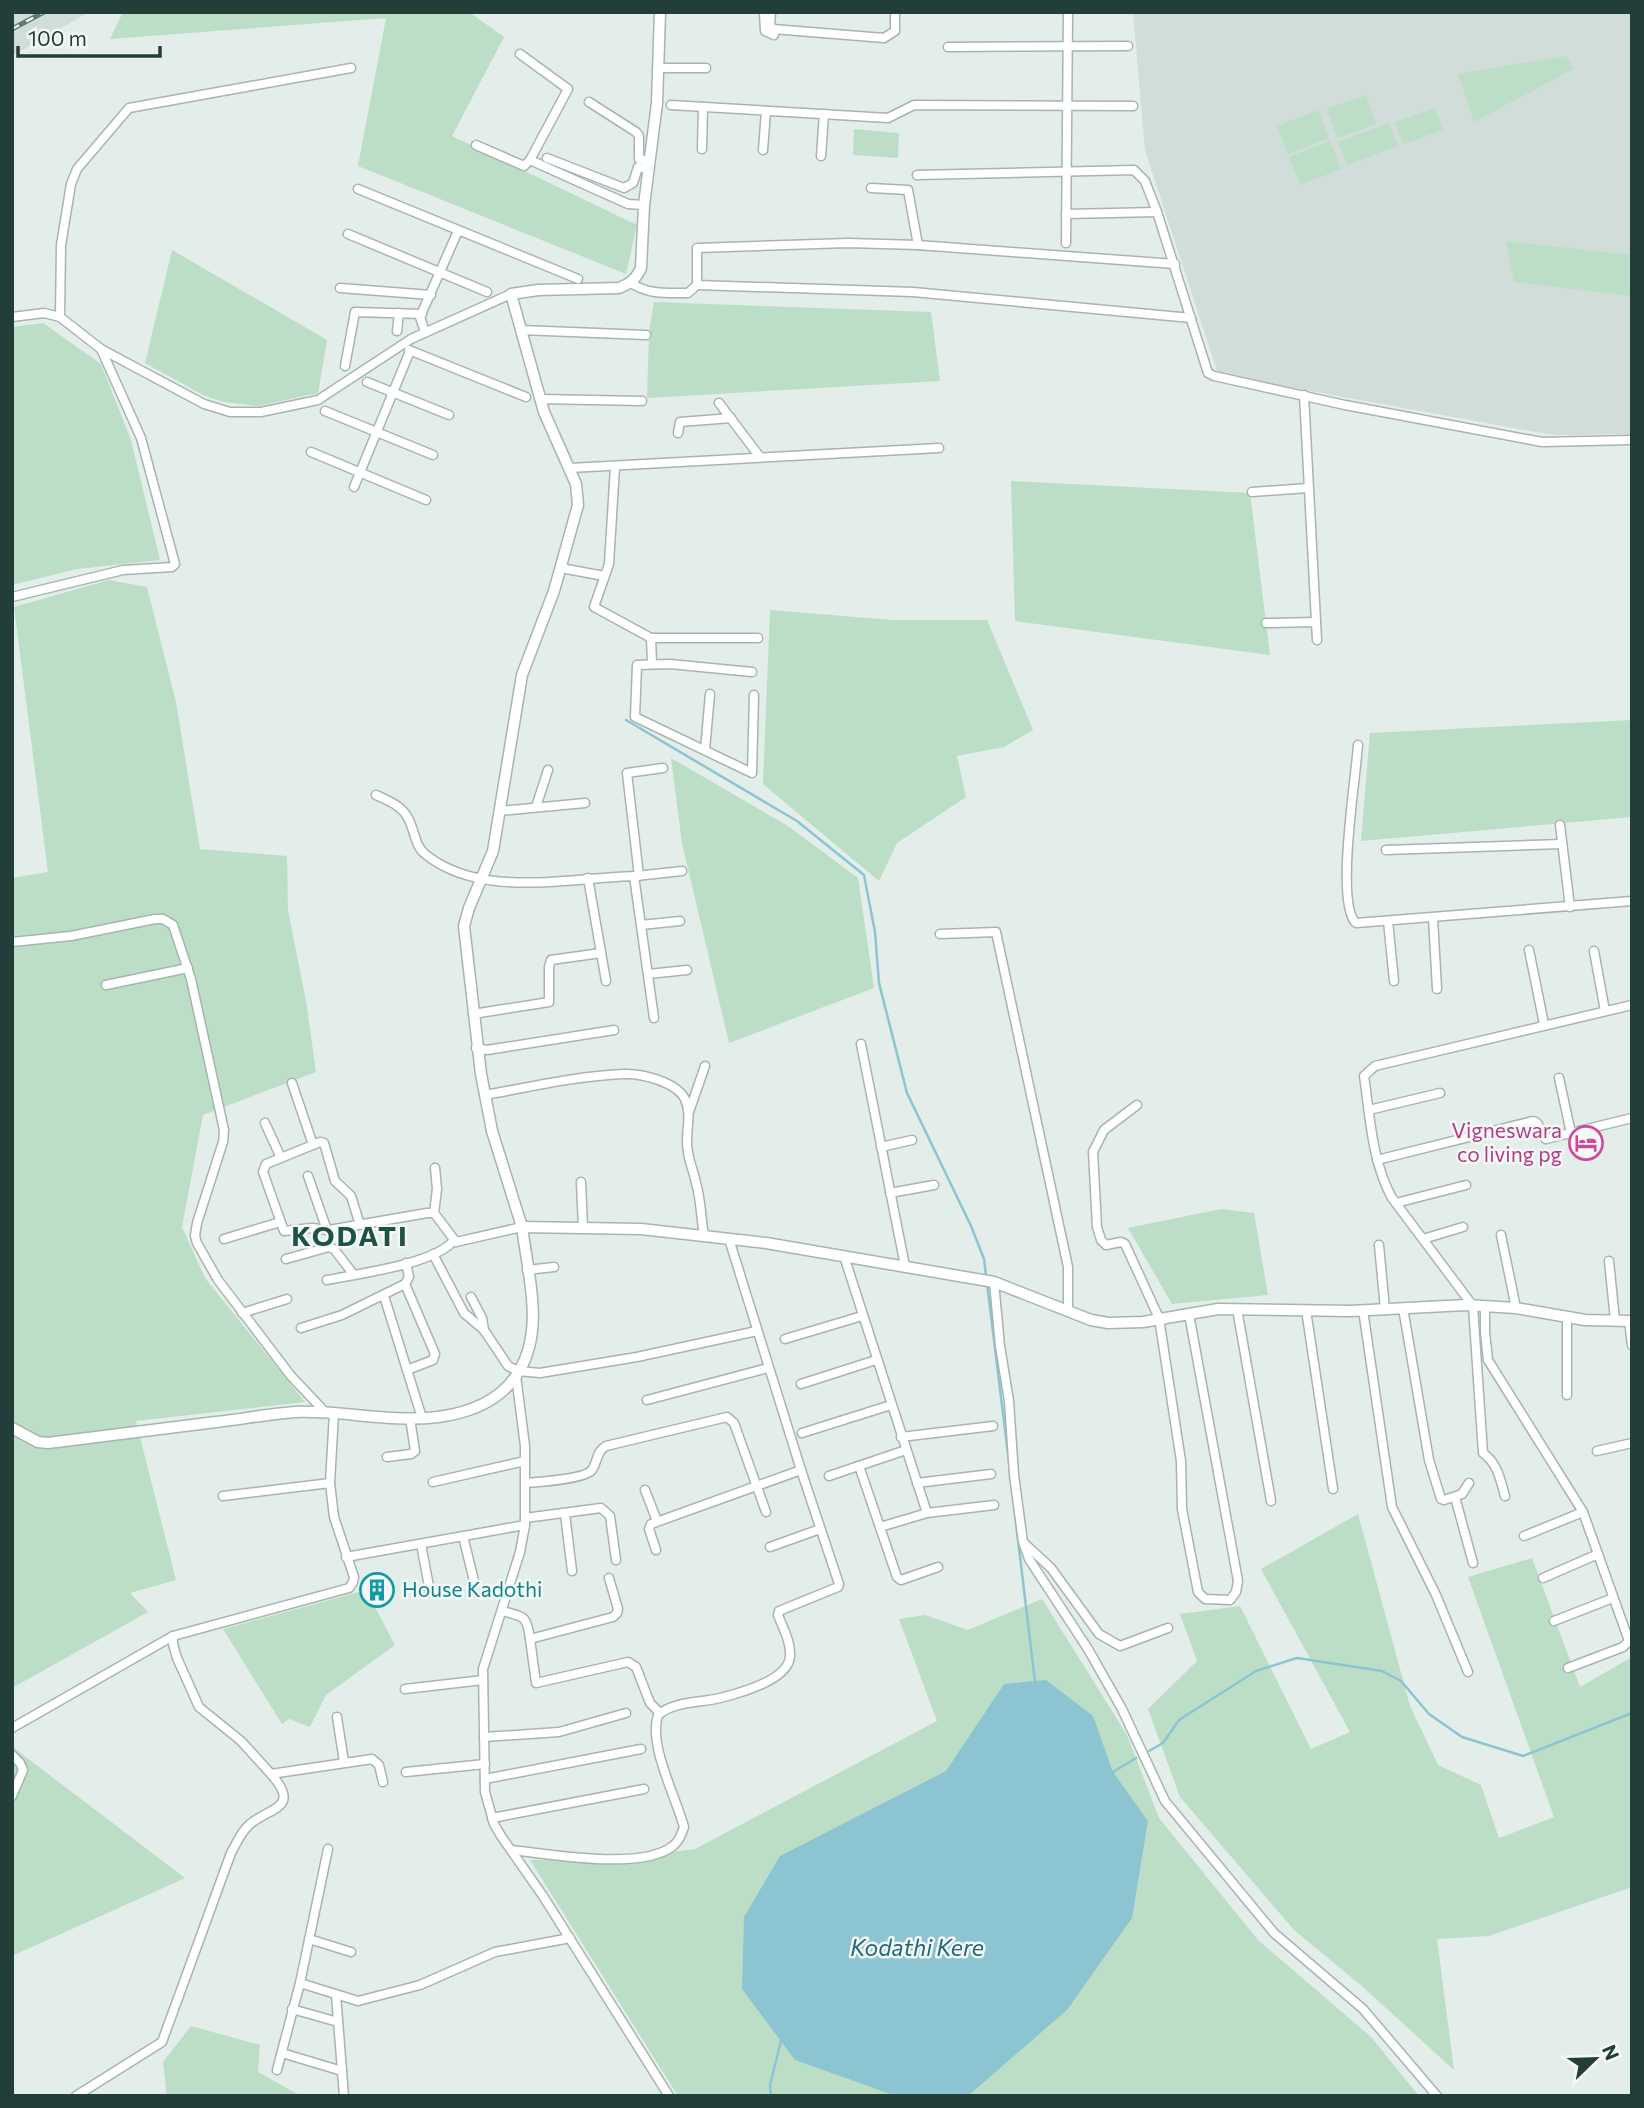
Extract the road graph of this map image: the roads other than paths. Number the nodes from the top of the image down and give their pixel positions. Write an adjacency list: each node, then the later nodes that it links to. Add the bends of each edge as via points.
1 (660, 12): 12 (street)
2 (764, 12): 6 (street, via 765,31)
3 (771, 12): 4 (street, via 773,29 884,38 895,31)
4 (895, 12)
5 (1068, 12): 7 (street)
6 (774, 35)
7 (1068, 46): 8 (street); 9 (street); 16 (street)
8 (1128, 46)
9 (948, 47)
10 (520, 54): 26 (street, via 568,89)
11 (351, 68): 51 (street, via 130,108 74,175 61,245)
12 (659, 68): 13 (street); 27 (street)
13 (706, 68)
14 (589, 102): 27 (street, via 636,131)
15 (671, 105): 18 (street)
16 (1067, 106): 17 (street); 20 (street, via 914,105 888,118); 28 (street)
17 (1133, 106)
18 (703, 107): 19 (street); 22 (street)
19 (766, 111): 20 (street); 23 (street)
20 (824, 114): 24 (street)
21 (476, 145): 26 (street, via 524,166)
22 (702, 149)
23 (763, 150)
24 (821, 156)
25 (547, 158): 27 (street, via 624,188 633,183)
26 (530, 160): 32 (street, via 628,204)
27 (644, 164): 32 (street)
28 (1067, 173): 29 (street); 33 (street, via 1134,170 1145,181); 34 (street)
29 (917, 175)
30 (870, 188): 38 (street, via 908,190)
31 (358, 189): 35 (street)
32 (644, 205): 42 (street, via 641,268)
33 (1157, 212): 34 (street); 39 (street)
34 (1066, 214): 37 (street)
35 (458, 231): 40 (street); 41 (street)
36 (348, 234): 40 (street)
37 (1066, 243)
38 (918, 246): 39 (street); 43 (street, via 848,243 696,248)
39 (1175, 264): 52 (street)
40 (441, 271): 45 (street); 46 (street)
41 (578, 279)
42 (631, 283): 43 (street, via 653,293 688,293); 47 (street, via 619,288)
43 (697, 285): 52 (street, via 913,292)
44 (340, 288): 46 (street)
45 (488, 292)
46 (431, 295): 49 (street)
47 (511, 295): 53 (street); 55 (street)
48 (400, 313): 49 (street); 54 (street); 59 (street, via 355,312)
49 (422, 314): 55 (street)
50 (12, 317): 51 (street, via 44,313)
51 (60, 317): 58 (street)
52 (1191, 318): 62 (street, via 1208,373)
53 (521, 330): 56 (street); 64 (street)
54 (397, 331)
55 (425, 332): 57 (street)
56 (646, 335)
57 (407, 347): 58 (street, via 318,400 261,412 230,412 204,404); 61 (street); 63 (street)
58 (101, 349): 86 (street, via 141,438 176,564 124,570)
59 (345, 366)
60 (367, 382): 61 (street)
61 (393, 392): 68 (street); 70 (street)
62 (1304, 395): 72 (street, via 1542,442); 81 (street)
63 (526, 397)
64 (540, 399): 65 (street); 78 (street)
65 (642, 401)
66 (719, 403): 69 (street)
67 (325, 411): 70 (street)
68 (449, 415)
69 (731, 418): 71 (street, via 680,422); 76 (street)
70 (377, 432): 75 (street); 79 (street)
71 (678, 433)
72 (1632, 440)
73 (939, 448): 76 (street)
74 (311, 452): 79 (street)
75 (433, 455)
76 (760, 457): 77 (street)
77 (615, 467): 78 (street); 85 (street, via 609,564)
78 (570, 468): 84 (street, via 578,505)
79 (360, 472): 80 (street); 83 (street)
80 (354, 487)
81 (1308, 488): 82 (street); 87 (street)
82 (1252, 492)
83 (426, 500)
84 (561, 568): 85 (street); 103 (street, via 522,675)
85 (604, 576): 89 (street, via 594,607)
86 (12, 597)
87 (1315, 622): 88 (street); 91 (street)
88 (1266, 624)
89 (651, 638): 90 (street); 92 (street)
90 (758, 638)
91 (1317, 640)
92 (652, 663): 93 (street); 97 (street, via 638,665 635,717)
93 (752, 672)
94 (710, 694): 97 (street)
95 (754, 695): 97 (street, via 752,773)
96 (1358, 745): 115 (street, via 1347,846 1347,904 1356,923)
97 (705, 750)
98 (663, 768): 108 (street, via 627,773)
99 (548, 770): 102 (street)
100 (376, 795): 110 (street, via 405,813 422,852)
101 (585, 803): 102 (street)
102 (536, 807): 103 (street)
103 (500, 811): 110 (street, via 493,851)
104 (1560, 825): 105 (street)
105 (1562, 844): 106 (street); 112 (street)
106 (1386, 850)
107 (682, 870): 108 (street)
108 (637, 876): 109 (street); 116 (street)
109 (588, 878): 110 (street, via 513,884); 121 (street)
110 (481, 881): 131 (street, via 464,926)
111 (1632, 901): 112 (street)
112 (1570, 906): 113 (street)
113 (1433, 918): 115 (street); 128 (street)
114 (680, 921): 116 (street)
115 (1388, 921): 126 (street)
116 (641, 925): 124 (street)
117 (940, 934): 197 (street, via 996,932 1068,1267)
118 (12, 942): 122 (street, via 163,919 176,929)
119 (1529, 950): 133 (street)
120 (1594, 951): 130 (street)
121 (601, 953): 125 (street); 131 (street, via 551,960 548,1002)
122 (188, 968): 127 (street); 198 (street, via 225,1135 195,1236)
123 (687, 970): 124 (street)
124 (648, 974): 132 (street)
125 (606, 981)
126 (1394, 981)
127 (106, 985)
128 (1437, 989)
129 (1632, 1005): 130 (street)
130 (1605, 1011): 133 (street)
131 (473, 1014): 136 (street)
132 (654, 1018)
133 (1544, 1024): 143 (street, via 1375,1066 1364,1076)
134 (614, 1030): 136 (street)
135 (861, 1044): 150 (street)
136 (476, 1048): 141 (street)
137 (705, 1066): 144 (street)
138 (1559, 1078): 147 (street)
139 (292, 1083): 149 (street)
140 (1440, 1093): 143 (street)
141 (485, 1095): 144 (street, via 632,1074 674,1087); 163 (street)
142 (1137, 1105): 202 (street, via 1104,1130 1093,1152 1097,1227 1106,1245 1125,1244)
143 (1369, 1110): 152 (street)
144 (689, 1112): 168 (street, via 688,1154)
145 (1632, 1118): 147 (street)
146 (265, 1123): 151 (street)
147 (1571, 1133): 152 (street, via 1546,1139 1533,1121)
148 (912, 1140): 150 (street)
149 (313, 1145): 151 (street); 162 (street, via 324,1143 335,1181 351,1196)
150 (881, 1147): 158 (street)
151 (281, 1158): 161 (street, via 266,1164 262,1172)
152 (1377, 1160): 159 (street)
153 (435, 1168): 160 (street)
154 (309, 1176): 166 (street)
155 (581, 1182): 165 (street)
156 (934, 1185): 158 (street)
157 (1466, 1185): 159 (street)
158 (890, 1193): 179 (street)
159 (1396, 1203): 171 (street)
160 (434, 1213): 162 (street); 172 (street)
161 (279, 1222): 166 (street, via 284,1231); 169 (street)
162 (360, 1224): 166 (street)
163 (522, 1227): 165 (street); 172 (street); 181 (street)
164 (1463, 1227): 171 (street)
165 (583, 1228): 168 (street)
166 (327, 1230)
167 (1501, 1234): 192 (street)
168 (704, 1236): 170 (street)
169 (224, 1239)
170 (729, 1239): 175 (street); 207 (street)
171 (1423, 1239): 189 (street)
172 (454, 1240): 174 (street)
173 (1379, 1245): 194 (street)
174 (433, 1254): 178 (street); 206 (street, via 464,1313)
175 (845, 1256): 179 (street); 200 (street)
176 (286, 1259): 182 (street, via 329,1247)
177 (1609, 1261): 203 (street)
178 (406, 1263): 182 (street); 185 (street, via 409,1277)
179 (905, 1266): 184 (street)
180 (554, 1267): 181 (street)
181 (527, 1270): 213 (street, via 534,1317 526,1358)
182 (354, 1275): 183 (street)
183 (327, 1280)
184 (994, 1282): 197 (street); 256 (street)
185 (405, 1284): 186 (street); 212 (street, via 435,1354 433,1360)
186 (384, 1296): 205 (street); 212 (street)
187 (471, 1297): 206 (street)
188 (287, 1299): 198 (street)
189 (1473, 1306): 190 (street); 191 (street); 242 (street, via 1483,1453 1496,1467)
190 (1485, 1306): 192 (street); 247 (street, via 1488,1360)
191 (1403, 1308): 194 (street); 243 (street, via 1429,1460 1441,1499)
192 (1516, 1308): 201 (street)
193 (1237, 1309): 195 (street); 199 (street); 244 (street)
194 (1385, 1309): 196 (street)
195 (1306, 1310): 196 (street); 239 (street)
196 (1363, 1310): 277 (street, via 1392,1507 1437,1595)
197 (1068, 1311): 202 (street, via 1108,1323)
198 (242, 1313): 218 (street, via 291,1376)
199 (1189, 1314): 202 (street); 202 (street, via 1238,1581 1230,1600 1205,1599 1198,1592 1182,1510 1181,1461)
200 (862, 1316): 208 (street); 210 (street)
201 (1567, 1317): 203 (street); 215 (street)
202 (1159, 1318)
203 (1615, 1320): 204 (street)
204 (1631, 1321): 209 (street)
205 (301, 1328)
206 (484, 1331): 213 (street)
207 (757, 1331): 211 (street); 213 (street, via 637,1357)
208 (785, 1339)
209 (1632, 1345)
210 (876, 1360): 214 (street); 217 (street)
211 (768, 1368): 216 (street); 230 (street)
212 (407, 1370): 219 (street)
213 (517, 1374): 219 (street, via 488,1402); 228 (street)
214 (801, 1384)
215 (1567, 1395)
216 (647, 1400)
217 (891, 1405): 222 (street); 223 (street)
218 (330, 1413): 219 (street); 221 (street, via 295,1412 48,1443); 234 (street)
219 (416, 1418): 227 (street, via 415,1451)
220 (993, 1426): 223 (street)
221 (12, 1428)
222 (802, 1433)
223 (901, 1437): 225 (street)
224 (1632, 1443): 226 (street)
225 (906, 1450): 229 (street); 236 (street)
226 (1597, 1451)
227 (387, 1457)
228 (525, 1461): 233 (street); 235 (street)
229 (859, 1466): 232 (street); 252 (street)
230 (801, 1471): 238 (street); 253 (street)
231 (991, 1474): 236 (street)
232 (830, 1476)
233 (433, 1482)
234 (330, 1483): 241 (street); 261 (street)
235 (526, 1483): 238 (street, via 583,1475 592,1470 606,1446 727,1417 734,1423); 250 (street)
236 (917, 1483): 248 (street)
237 (1469, 1483): 243 (street)
238 (757, 1486): 246 (street); 251 (street)
239 (1333, 1489)
240 (645, 1490): 251 (street)
241 (223, 1496)
242 (1505, 1496)
243 (1455, 1497): 263 (street)
244 (1271, 1502)
245 (994, 1505): 248 (street)
246 (766, 1512)
247 (1583, 1512): 255 (street); 260 (street)
248 (927, 1513): 252 (street)
249 (565, 1514): 250 (street); 262 (street, via 607,1511); 265 (street)
250 (525, 1521): 254 (street); 271 (street)
251 (657, 1521): 259 (street, via 649,1529)
252 (880, 1527): 264 (street, via 898,1579)
253 (820, 1529): 258 (street); 281 (street, via 839,1584 779,1611 789,1642 786,1669 776,1678 721,1698)
254 (463, 1536): 257 (street); 268 (street)
255 (1524, 1536)
256 (1023, 1542): 273 (street, via 1051,1569 1104,1639 1120,1646); 311 (street, via 1029,1559 1122,1709 1165,1801 1274,1933 1363,2009)
257 (421, 1544): 261 (street); 269 (street)
258 (770, 1547)
259 (656, 1550)
260 (1598, 1553): 266 (street); 270 (street)
261 (346, 1557): 274 (street, via 354,1577 349,1588)
262 (616, 1560)
263 (1472, 1563)
264 (938, 1567)
265 (572, 1572)
266 (1543, 1577)
267 (609, 1578): 275 (street, via 618,1608 613,1617)
268 (474, 1581)
269 (430, 1592)
270 (1613, 1598): 272 (street); 276 (street, via 1629,1641)
271 (502, 1611): 275 (street, via 528,1621); 278 (street)
272 (1554, 1621)
273 (1168, 1628)
274 (173, 1636): 283 (street); 290 (street, via 177,1658 199,1707 241,1741)
275 (530, 1639): 281 (street, via 536,1684 628,1662 636,1667 650,1703)
276 (1568, 1668)
277 (1468, 1672)
278 (483, 1680): 279 (street); 284 (street)
279 (405, 1689)
280 (626, 1713): 284 (street, via 559,1732)
281 (660, 1713): 297 (street, via 654,1732 684,1827 673,1846 620,1860)
282 (337, 1717): 287 (street)
283 (12, 1728)
284 (484, 1737): 288 (street)
285 (641, 1749): 291 (street)
286 (12, 1755): 294 (street, via 23,1770)
287 (344, 1762): 290 (street); 292 (street, via 372,1759 379,1765)
288 (485, 1764): 289 (street); 291 (street)
289 (406, 1772)
290 (271, 1774): 308 (street, via 280,1784 283,1803 245,1827 230,1853 162,2042)
291 (485, 1779): 295 (street)
292 (383, 1783)
293 (644, 1789): 295 (street)
294 (12, 1796)
295 (492, 1818): 297 (street)
296 (328, 1849): 299 (street)
297 (511, 1850): 298 (street)
298 (570, 1938): 302 (street, via 495,1952 420,1985 358,2001); 310 (street)
299 (309, 1939): 300 (street); 301 (street)
300 (351, 1952)
301 (300, 1983): 302 (street); 303 (street)
302 (336, 1995): 304 (street)
303 (292, 2009): 304 (street); 305 (street)
304 (338, 2022): 307 (street)
305 (282, 2053): 306 (street); 307 (street)
306 (278, 2070)
307 (342, 2071): 309 (street)
308 (76, 2096)
309 (344, 2096)
310 (669, 2096)
311 (1437, 2096)

